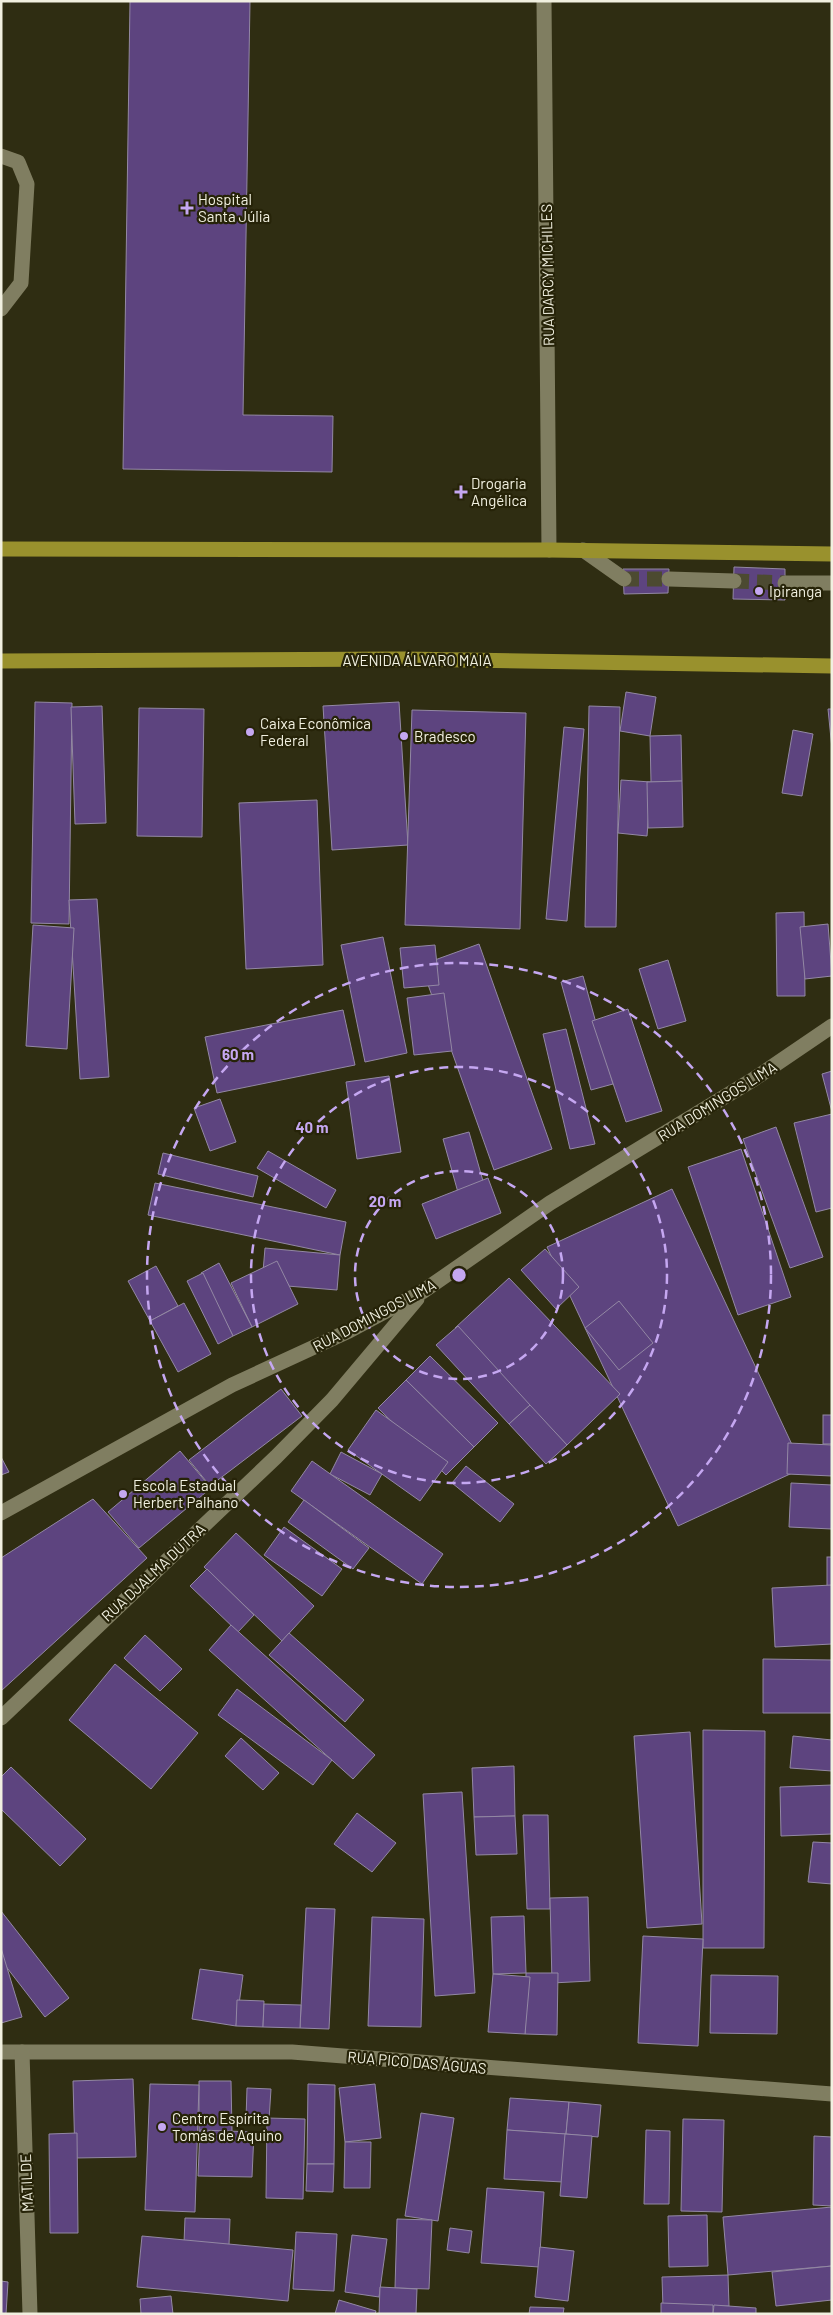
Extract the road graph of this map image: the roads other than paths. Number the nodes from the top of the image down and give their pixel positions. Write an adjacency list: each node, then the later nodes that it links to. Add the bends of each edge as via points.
1 (544, 1): 5 (street, RUA DARCY MICHILES)
2 (1, 156): 3 (street, via 18,162 26,184 21,283)
3 (1, 308)
4 (1, 549): 5 (main road)
5 (549, 550): 6 (main road)
6 (583, 550): 7 (main road); 8 (street)
7 (832, 554)
8 (624, 579)
9 (669, 579): 10 (street)
10 (734, 580)
11 (785, 583): 12 (street)
12 (832, 583)
13 (1, 661): 14 (street); 15 (main road, AVENIDA ÁLVARO MAIA, via 404,659)
14 (1, 665)
15 (832, 666)
16 (832, 1026): 17 (street, RUA DOMINGOS LIMA, via 754,1079 550,1203)
17 (422, 1292): 18 (street, RUA DOMINGOS LIMA, via 350,1331 232,1386); 19 (street, RUA DJALMA DUTRA, via 332,1400 276,1457)
18 (1, 1512)
19 (1, 1718)
20 (1, 2052): 21 (street, RUA PICO DAS ÁGUAS)
21 (22, 2052): 22 (street, RUA PICO DAS ÁGUAS, via 292,2052); 23 (street, MATILDE)
22 (832, 2094)
23 (30, 2314)

